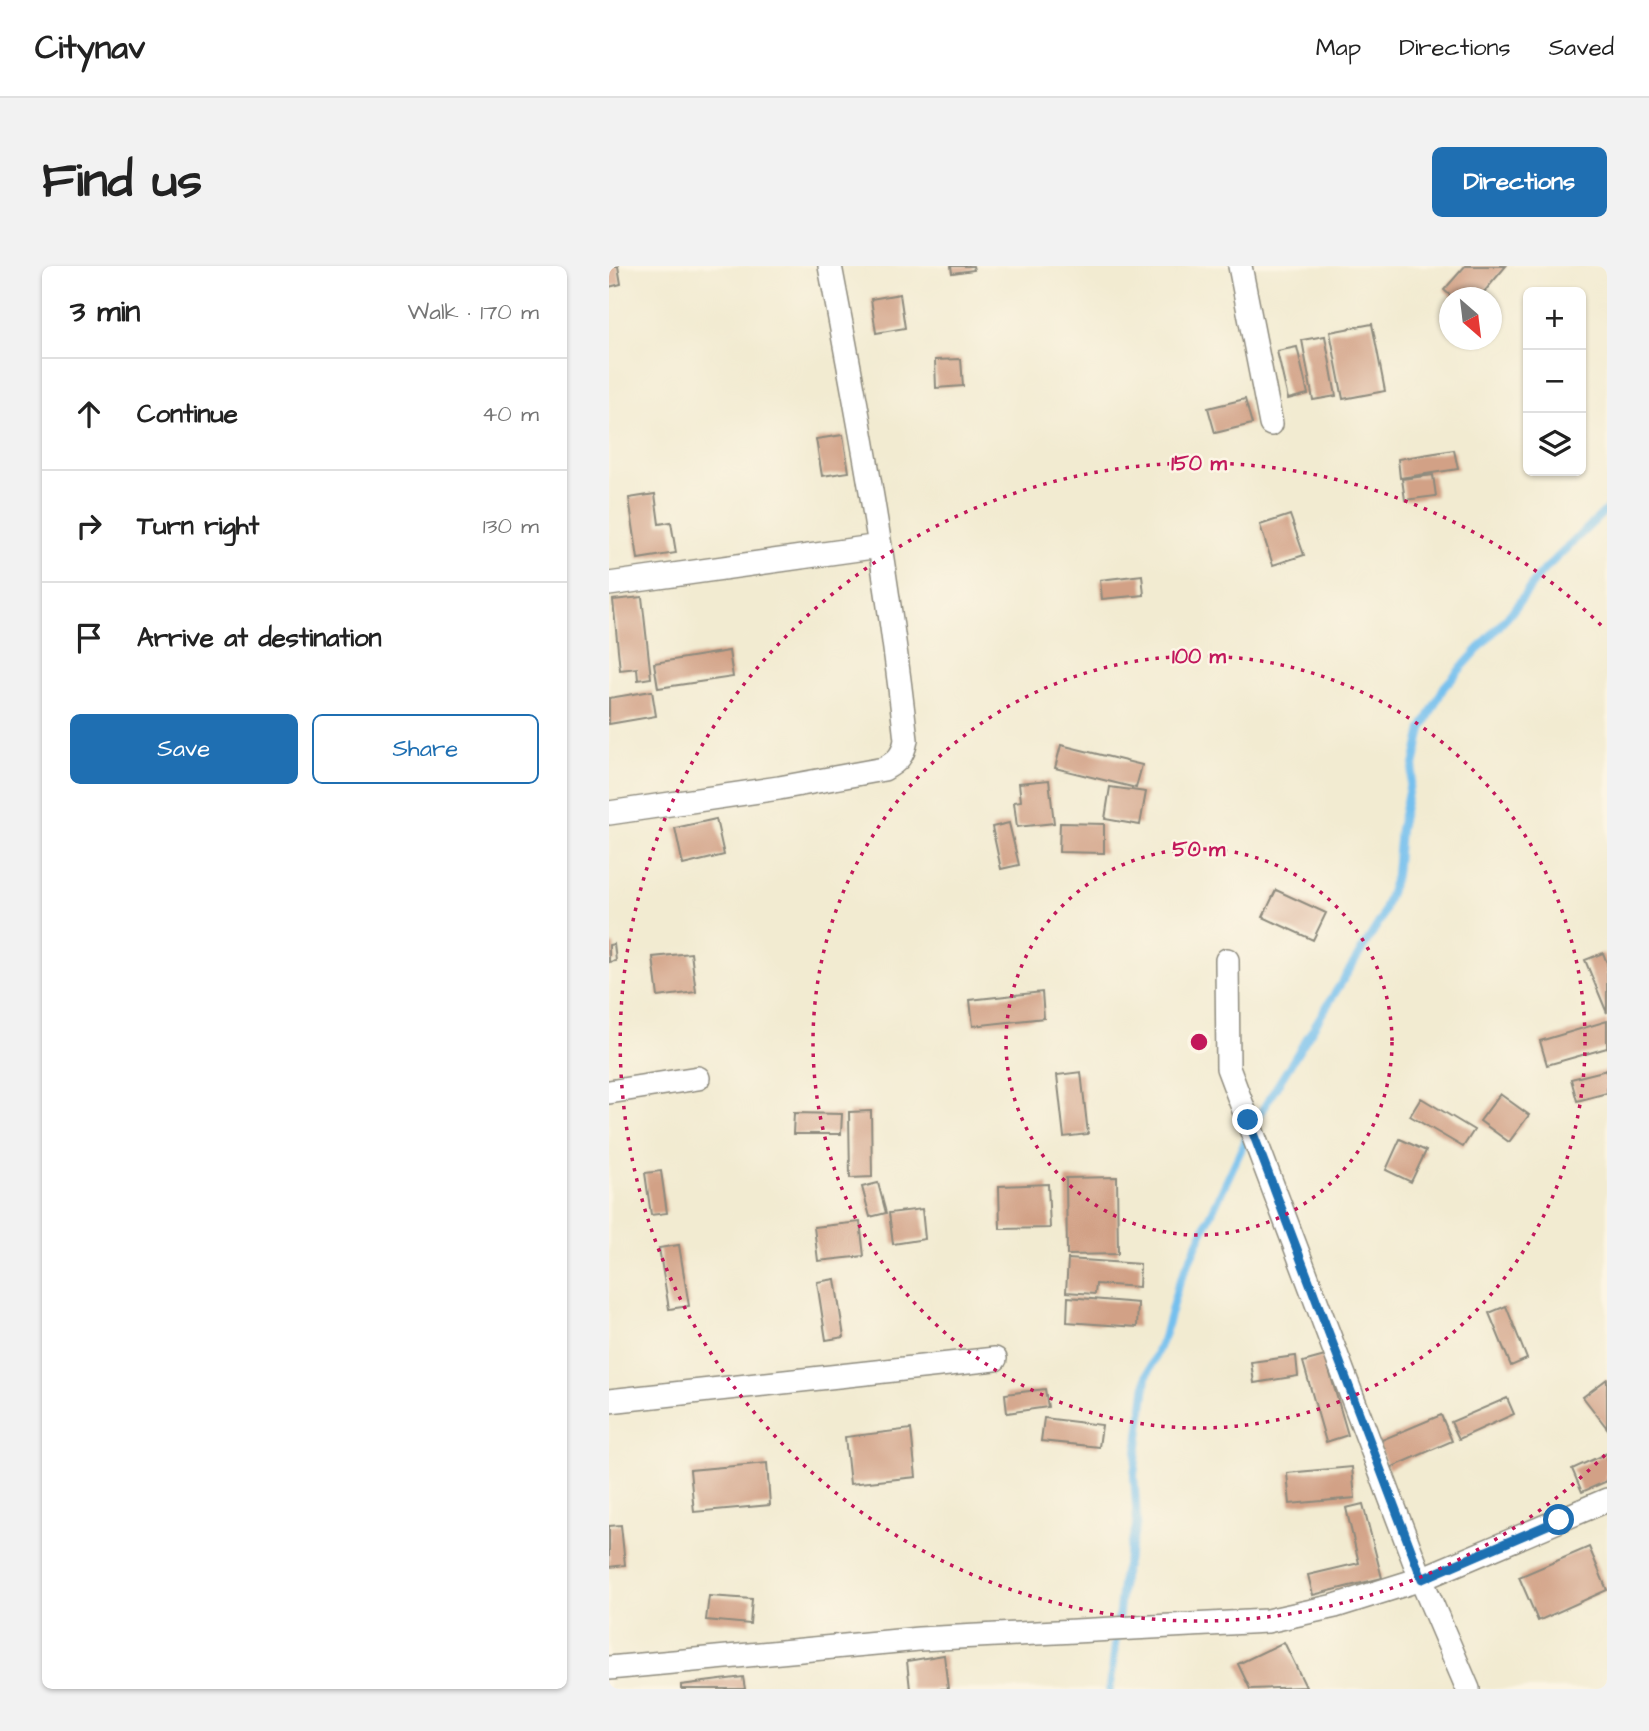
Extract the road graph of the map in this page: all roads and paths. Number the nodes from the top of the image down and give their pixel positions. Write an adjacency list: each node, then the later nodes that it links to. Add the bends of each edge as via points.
1 (830, 266): 4 (street)
2 (1240, 266): 3 (street)
3 (1271, 424)
4 (880, 546): 5 (street); 6 (street, via 907,740 897,762 884,769 792,786)
5 (609, 584)
6 (609, 813)
7 (1227, 960): 13 (street, via 1228,1068)
8 (698, 1078): 9 (street)
9 (609, 1092)
10 (995, 1359): 11 (street)
11 (609, 1401)
12 (1607, 1500): 13 (street)
13 (1422, 1579): 14 (street, via 1267,1621 919,1639); 15 (street)
14 (609, 1668)
15 (1468, 1689)

